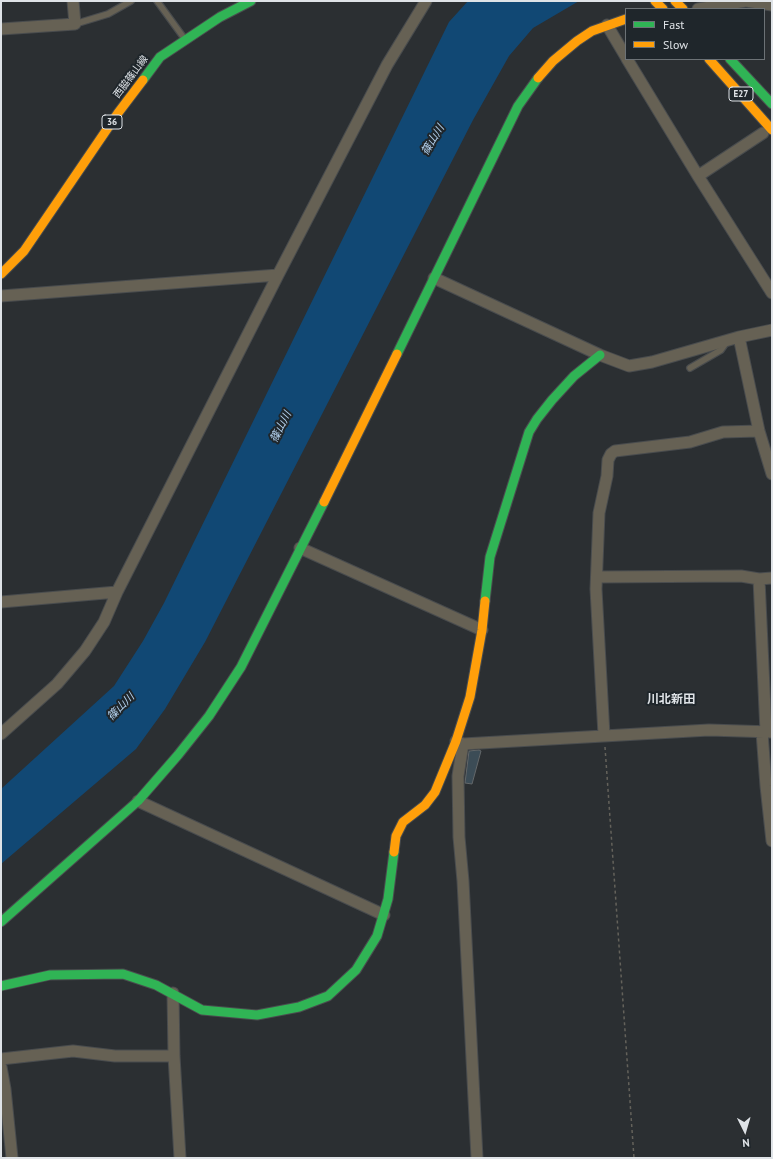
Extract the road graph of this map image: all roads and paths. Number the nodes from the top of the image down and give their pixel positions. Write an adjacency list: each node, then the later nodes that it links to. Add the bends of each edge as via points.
1 (73, 1): 9 (street)
2 (131, 1): 9 (lane, via 108,14)
3 (157, 1): 12 (lane)
4 (251, 1): 12 (main road, 西脇篠山線 / 36, via 220,17)
5 (426, 1): 21 (street, via 387,65)
6 (772, 5): 7 (street, via 746,1)
7 (704, 8)
8 (625, 19): 10 (main road)
9 (75, 24): 11 (street)
10 (607, 24): 13 (street); 22 (main road, via 577,41 553,61 534,82 518,106)
11 (1, 29)
12 (186, 40): 20 (main road, 西脇篠山線 / 36, via 160,57 141,81 24,251)
13 (625, 55)
14 (628, 60): 19 (street)
15 (710, 60): 18 (main road, E27)
16 (731, 60): 17 (main road, E27)
17 (772, 104)
18 (768, 131): 19 (street)
19 (698, 176): 23 (street)
20 (1, 274)
21 (278, 275): 24 (street); 35 (street)
22 (434, 278): 27 (street); 31 (main road)
23 (772, 293)
24 (1, 296)
25 (772, 330): 26 (street)
26 (734, 338): 27 (street, via 652,362 629,366); 28 (lane, via 721,350); 29 (street)
27 (600, 355): 37 (main road, via 574,376 552,400 529,432 490,557)
28 (690, 368)
29 (759, 431): 30 (street); 32 (street, via 723,432 690,442 615,451 611,454 600,513)
30 (772, 474)
31 (300, 548): 37 (street); 42 (main road, via 241,667 209,716)
32 (597, 577): 34 (street, via 741,576); 40 (street)
33 (772, 578): 34 (street)
34 (759, 579): 38 (street)
35 (117, 592): 36 (street); 39 (street, via 104,622 85,651 57,684)
36 (1, 602)
37 (482, 630): 41 (main road)
38 (767, 732): 40 (street, via 709,730); 43 (street, via 766,786)
39 (1, 734)
40 (604, 735): 41 (street); 55 (path)
41 (459, 743): 44 (main road, via 435,792 425,805 403,822 396,836); 54 (street, via 459,837)
42 (138, 801): 44 (street); 45 (main road)
43 (772, 841)
44 (384, 914): 47 (main road, via 377,936 356,970 328,996 313,1002 258,1015 202,1010)
45 (1, 922)
46 (1, 986): 47 (main road, via 50,975 123,974)
47 (173, 993): 48 (street)
48 (174, 1056): 49 (street, via 115,1056 73,1051); 53 (street)
49 (1, 1058)
50 (1, 1067): 51 (street)
51 (3, 1090): 52 (street)
52 (12, 1158)
53 (180, 1158)
54 (477, 1158)
55 (634, 1158)

